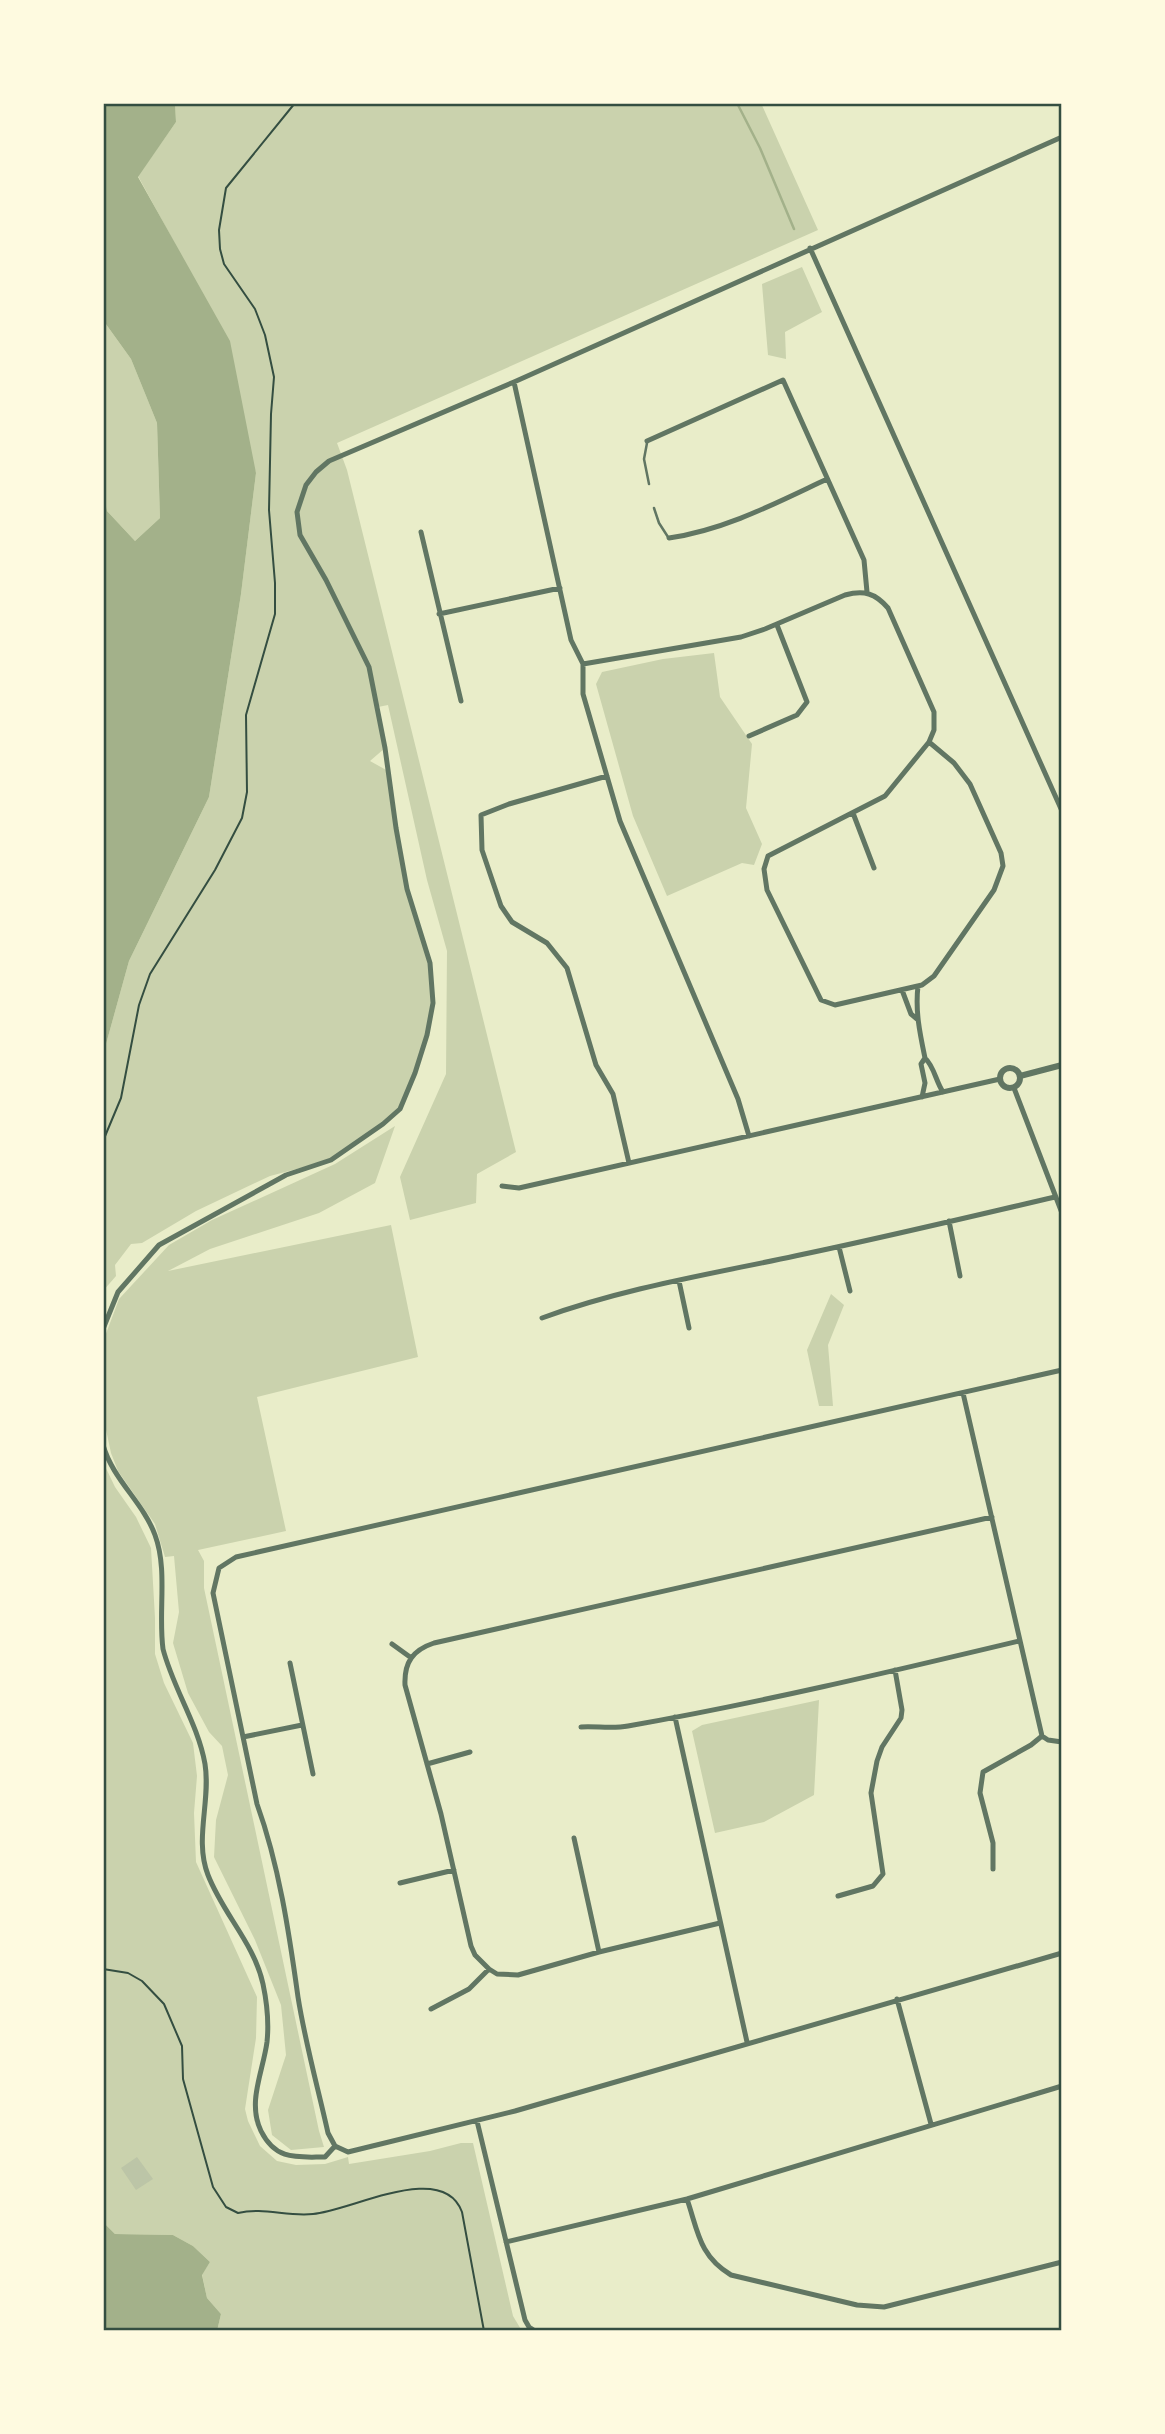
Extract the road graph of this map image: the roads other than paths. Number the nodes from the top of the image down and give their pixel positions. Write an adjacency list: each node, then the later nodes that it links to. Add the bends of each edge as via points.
1 (1062, 137): 2 (street)
2 (810, 248): 3 (street); 19 (street)
3 (514, 382): 10 (street); 44 (street, via 329,461 306,485 297,512 300,535 369,667 407,888 430,962 431,1021 400,1109 331,1160 286,1175 159,1245 117,1292)
4 (647, 441): 5 (street, via 783,380); 6 (lane, via 644,459)
5 (827, 479): 9 (street, via 753,514); 11 (street, via 864,559)
6 (649, 484)
7 (654, 508): 9 (lane)
8 (421, 532): 12 (street)
9 (669, 538)
10 (560, 589): 12 (street); 14 (street, via 571,640)
11 (867, 592): 13 (street, via 845,594); 17 (street, via 888,608 934,712)
12 (439, 614): 15 (street)
13 (776, 625): 14 (street, via 741,637); 16 (street, via 807,702 797,715)
14 (583, 664): 18 (street, via 583,694)
15 (461, 701)
16 (749, 736)
17 (929, 742): 20 (street, via 885,796); 22 (street, via 970,784 1003,866 994,890 942,966)
18 (607, 776): 32 (street, via 620,821 738,1098); 33 (street, via 481,815 482,850 501,906 512,922 547,943 567,968 596,1065 613,1094)
19 (1062, 811)
20 (853, 813): 21 (street); 23 (street, via 768,856 764,869 767,890 821,1000 835,1005)
21 (874, 868)
22 (918, 986): 23 (street); 24 (street)
23 (902, 990): 24 (street)
24 (917, 1019): 25 (street)
25 (925, 1058): 30 (street); 31 (street, via 921,1064)
26 (1062, 1065): 27 (street)
27 (1020, 1076): 28 (street, via 1010,1068); 29 (street)
28 (1000, 1079): 29 (street, via 1005,1087); 30 (street)
29 (1014, 1088): 35 (street)
30 (943, 1092): 31 (street)
31 (922, 1097): 32 (street)
32 (749, 1136): 33 (street)
33 (629, 1163): 34 (street, via 519,1188)
34 (502, 1186)
35 (1055, 1198): 36 (street); 37 (street)
36 (1062, 1213)
37 (949, 1221): 38 (street); 39 (street)
38 (839, 1247): 40 (street); 41 (street)
39 (960, 1276)
40 (679, 1280): 42 (street); 43 (street)
41 (850, 1291)
42 (542, 1318)
43 (689, 1328)
44 (103, 1329)
45 (1062, 1370): 46 (street)
46 (963, 1393): 48 (street); 58 (street, via 236,1556 219,1568 213,1593)
47 (103, 1445): 78 (street, via 112,1469 156,1538 163,1649 205,1765 203,1857 211,1882 248,1946 263,1983 268,2038 255,2107 259,2125 271,2145 288,2157 325,2157)
48 (992, 1517): 49 (street); 51 (street, via 435,1643)
49 (1019, 1641): 53 (street); 57 (street)
50 (392, 1644): 51 (street)
51 (411, 1657): 61 (street, via 405,1685)
52 (290, 1663): 55 (street)
53 (895, 1670): 54 (street); 67 (street, via 901,1718 882,1747 871,1793 883,1874 873,1886)
54 (675, 1717): 56 (street, via 625,1727); 68 (street)
55 (302, 1726): 58 (street); 62 (street)
56 (581, 1727)
57 (1042, 1736): 59 (street); 64 (street, via 983,1772 980,1793 993,1843)
58 (243, 1737): 78 (street, via 328,2133)
59 (1062, 1742)
60 (470, 1752): 61 (street)
61 (427, 1764): 65 (street)
62 (313, 1774)
63 (574, 1838): 69 (street)
64 (993, 1869)
65 (454, 1870): 66 (street); 71 (street, via 471,1946)
66 (400, 1883)
67 (838, 1896)
68 (720, 1923): 69 (street); 74 (street)
69 (599, 1952): 71 (street, via 518,1975)
70 (1062, 1952): 72 (street)
71 (489, 1969): 73 (street, via 469,1990)
72 (897, 1998): 74 (street); 77 (street)
73 (431, 2009)
74 (747, 2042): 76 (street)
75 (1062, 2086): 77 (street)
76 (477, 2121): 78 (street, via 348,2152); 80 (street)
77 (930, 2124): 79 (street)
78 (335, 2146)
79 (687, 2199): 80 (street); 81 (street, via 704,2252 731,2276 857,2305 884,2307)
80 (506, 2242): 82 (street, via 525,2320)
81 (1062, 2262)
82 (532, 2329)

